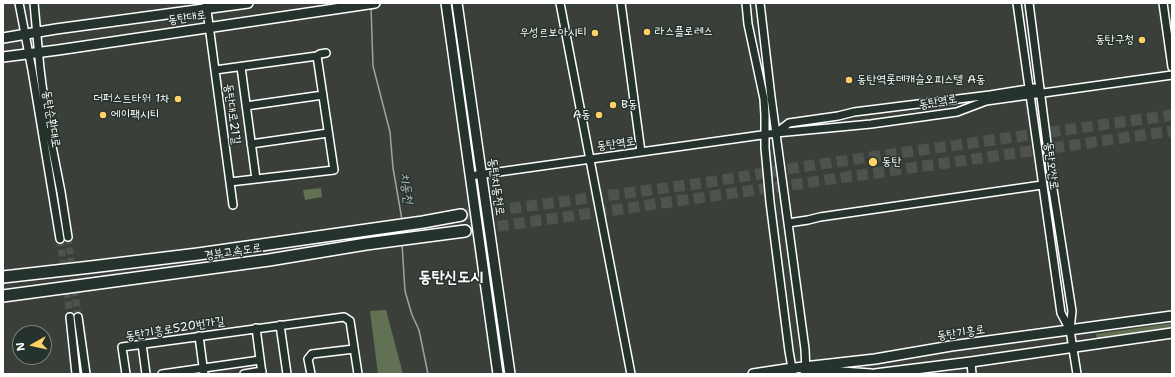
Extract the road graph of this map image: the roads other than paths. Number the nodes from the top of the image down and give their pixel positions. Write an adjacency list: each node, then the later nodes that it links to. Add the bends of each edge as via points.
1 (19, 3): 17 (street, 동탄순환대로)
2 (34, 3): 16 (street, 동탄순환대로)
3 (248, 3): 14 (main road, 동탄대로)
4 (375, 3): 15 (main road, 동탄대로)
5 (446, 3): 42 (main road, 동탄치동천로)
6 (457, 3): 41 (main road, 동탄치동천로)
7 (560, 3): 40 (street)
8 (620, 3): 39 (street)
9 (746, 3): 31 (street, via 748,24)
10 (760, 3): 31 (street)
11 (1017, 3): 29 (street, 동탄오산로)
12 (1029, 3): 28 (street, 동탄오산로)
13 (1164, 3): 25 (street)
14 (206, 6): 15 (street, 동탄대로21길); 16 (main road, 동탄대로)
15 (209, 27): 19 (main road, 동탄대로); 26 (street, 동탄대로21길)
16 (37, 32): 17 (main road, 동탄대로); 19 (street, 동탄순환대로)
17 (25, 35): 18 (main road, 동탄대로); 20 (street, 동탄순환대로)
18 (3, 38)
19 (38, 52): 20 (main road, 동탄대로); 50 (street, 동탄순환대로, via 48,130)
20 (28, 53): 23 (main road, 동탄대로); 51 (street, 동탄순환대로)
21 (326, 53): 22 (street)
22 (317, 56): 24 (street); 30 (street)
23 (3, 57)
24 (241, 67): 26 (street); 32 (street)
25 (1172, 67)
26 (215, 70): 44 (street, 동탄대로21길)
27 (1172, 75): 28 (street, 동탄역로, via 1056,91)
28 (1041, 90): 29 (street, 동탄역로); 59 (street, 동탄오산로, via 1072,312)
29 (1031, 91): 33 (street, 동탄역로, via 860,111); 34 (street, 동탄역로, via 986,101 957,112); 45 (street, 동탄오산로)
30 (323, 95): 32 (street); 35 (street)
31 (767, 98): 36 (street); 37 (street)
32 (246, 106): 38 (street)
33 (819, 119): 34 (street); 36 (street, 동탄역로, via 789,123)
34 (821, 128): 36 (street, 동탄역로)
35 (328, 133): 38 (street); 43 (street, via 334,170)
36 (776, 133): 37 (street, 동탄역로); 48 (street)
37 (765, 134): 39 (street, 동탄역로); 68 (street, via 770,202)
38 (251, 144): 43 (street)
39 (641, 152): 40 (street, 동탄역로)
40 (590, 159): 41 (street, 동탄역로); 84 (street)
41 (482, 174): 42 (street, 동탄역로); 83 (main road, 동탄치동천로)
42 (470, 176): 82 (main road, 동탄치동천로)
43 (256, 179): 44 (street)
44 (230, 182): 46 (street, 동탄대로21길)
45 (1042, 185): 48 (street); 59 (street, 동탄오산로, via 1061,313)
46 (233, 205)
47 (461, 216): 52 (highway, 경부고속도로, via 198,254)
48 (788, 223): 69 (street)
49 (465, 231): 53 (highway, 경부고속도로)
50 (68, 237)
51 (60, 239)
52 (3, 277)
53 (3, 296)
54 (1172, 316): 59 (main road, 동탄기흥로)
55 (70, 317): 73 (street)
56 (78, 317): 74 (street)
57 (280, 325): 58 (street, 동탄기흥로520번가길); 64 (street, 동탄기흥로520번가길, via 344,317 350,321); 79 (street)
58 (256, 328): 61 (street, 동탄기흥로520번가길); 65 (street)
59 (1070, 330): 63 (street, 동탄오산로); 69 (main road, 동탄기흥로, via 951,346)
60 (1172, 333): 63 (main road)
61 (199, 336): 62 (street, 동탄기흥로520번가길); 67 (street)
62 (142, 344): 75 (street, 동탄기흥로520번가길, via 122,346); 76 (street)
63 (1073, 347): 66 (main road); 89 (street, 동탄오산로)
64 (354, 349): 80 (street, via 312,354 308,359); 81 (street, 동탄기흥로520번가길)
65 (260, 360): 67 (street); 70 (street)
66 (971, 362): 72 (main road); 88 (street)
67 (204, 371): 77 (street)
68 (793, 371): 69 (main road, 동탄기흥로); 71 (main road, 동탄기흥로)
69 (806, 372): 86 (main road, 동탄기흥로)
70 (262, 373): 78 (street)
71 (772, 373): 85 (main road, 동탄기흥로)
72 (892, 373): 87 (main road)
73 (76, 374)
74 (86, 374)
75 (126, 374)
76 (146, 374)
77 (162, 374)
78 (244, 374)
79 (287, 374)
80 (311, 374)
81 (358, 374)
82 (498, 374)
83 (510, 374)
84 (631, 374)
85 (753, 374)
86 (871, 374)
87 (875, 374)
88 (972, 374)
89 (1077, 374)

